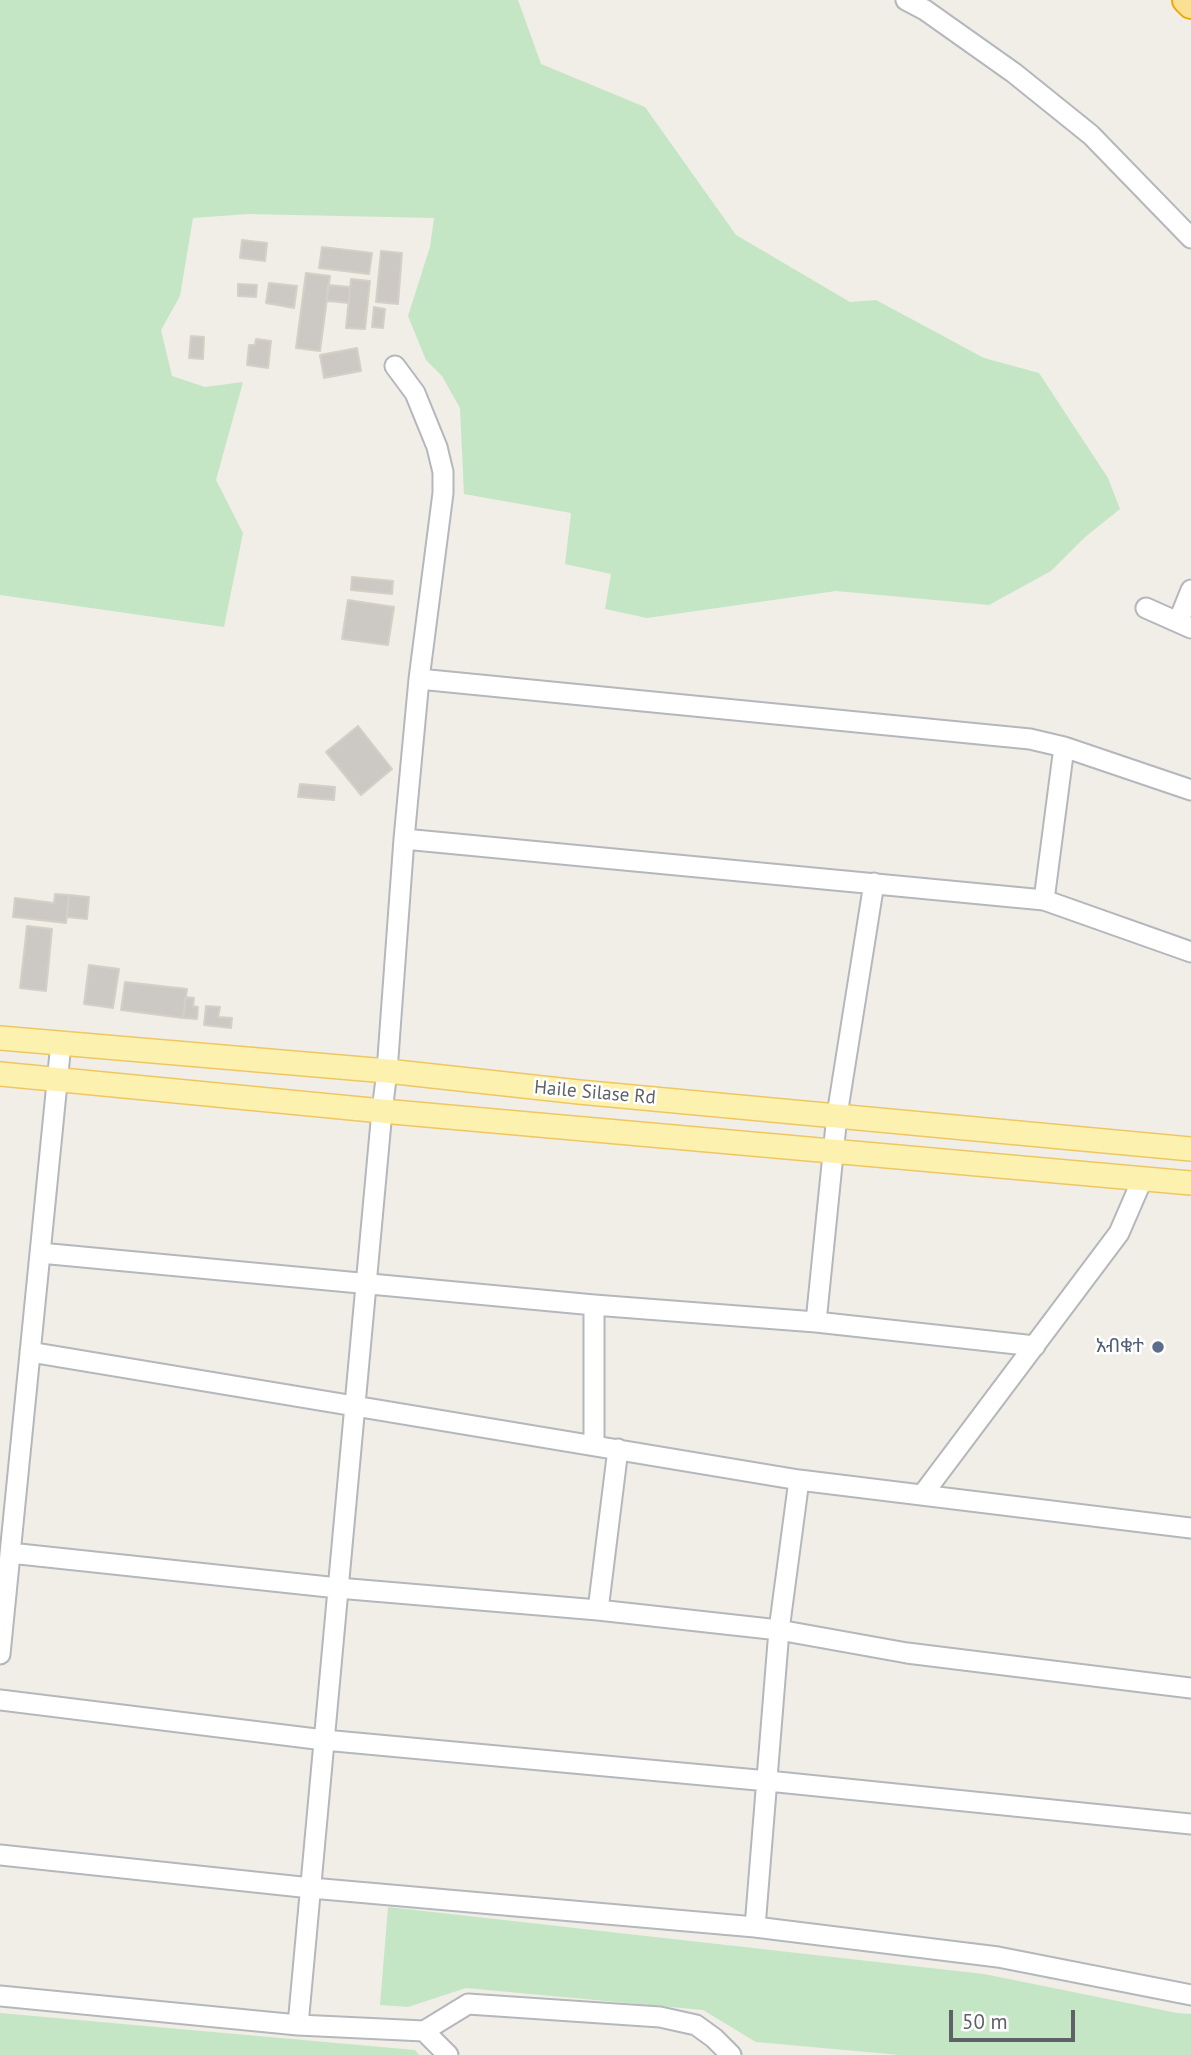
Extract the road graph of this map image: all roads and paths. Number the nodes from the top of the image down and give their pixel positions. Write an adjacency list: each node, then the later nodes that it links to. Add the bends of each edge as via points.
1 (906, 0): 3 (street)
2 (1186, 0): 4 (highway)
3 (929, 5): 5 (street, via 1091,135)
4 (1191, 5)
5 (1191, 238)
6 (395, 366): 10 (street, via 415,393 443,472)
7 (1191, 590): 9 (street)
8 (1146, 608): 9 (street)
9 (1184, 625)
10 (419, 679): 11 (street, via 1030,739); 13 (street)
11 (1064, 747): 12 (street); 15 (street)
12 (1191, 790)
13 (404, 839): 14 (street); 19 (street)
14 (874, 883): 15 (street); 23 (street)
15 (1044, 901): 16 (street)
16 (1191, 952)
17 (0, 1038): 18 (main road, Haile Silase Rd)
18 (61, 1043): 19 (main road, Haile Silase Rd); 21 (street)
19 (387, 1072): 22 (street); 23 (main road, Haile Silase Rd)
20 (0, 1074): 21 (main road, Haile Silase Rd)
21 (58, 1079): 22 (main road, Haile Silase Rd); 30 (street)
22 (382, 1111): 26 (main road, Haile Silase Rd); 31 (street)
23 (837, 1115): 24 (main road, Haile Silase Rd); 26 (street)
24 (1017, 1132): 25 (main road, Haile Silase Rd); 27 (main road)
25 (1191, 1149)
26 (832, 1151): 27 (main road, Haile Silase Rd); 33 (street)
27 (1013, 1168): 28 (main road, Haile Silase Rd)
28 (1142, 1180): 29 (main road, Haile Silase Rd); 34 (street, via 1119,1233)
29 (1191, 1183)
30 (40, 1253): 31 (street); 35 (street)
31 (366, 1285): 32 (street); 36 (street)
32 (594, 1305): 33 (street); 37 (street)
33 (816, 1322): 34 (street)
34 (1035, 1346): 40 (street)
35 (30, 1352): 36 (street); 42 (street)
36 (355, 1406): 37 (street); 43 (street)
37 (594, 1445): 38 (street)
38 (618, 1449): 39 (street); 44 (street)
39 (799, 1480): 40 (street); 45 (street)
40 (923, 1494): 41 (street)
41 (1191, 1528)
42 (10, 1553): 43 (street); 46 (street)
43 (338, 1588): 44 (street); 49 (street)
44 (598, 1610): 45 (street)
45 (779, 1629): 47 (street, via 908,1653); 50 (street)
46 (0, 1654)
47 (1191, 1688)
48 (0, 1700): 49 (street)
49 (324, 1740): 50 (street); 53 (street)
50 (768, 1781): 51 (street); 54 (street)
51 (1191, 1824)
52 (0, 1855): 53 (street)
53 (311, 1888): 54 (street); 57 (street)
54 (755, 1927): 55 (street, via 998,1957)
55 (1191, 1995)
56 (0, 1996): 57 (street)
57 (298, 2025): 58 (street)
58 (424, 2031): 59 (street); 60 (street, via 468,2004 647,2016 696,2025)
59 (448, 2055)
60 (731, 2055)

